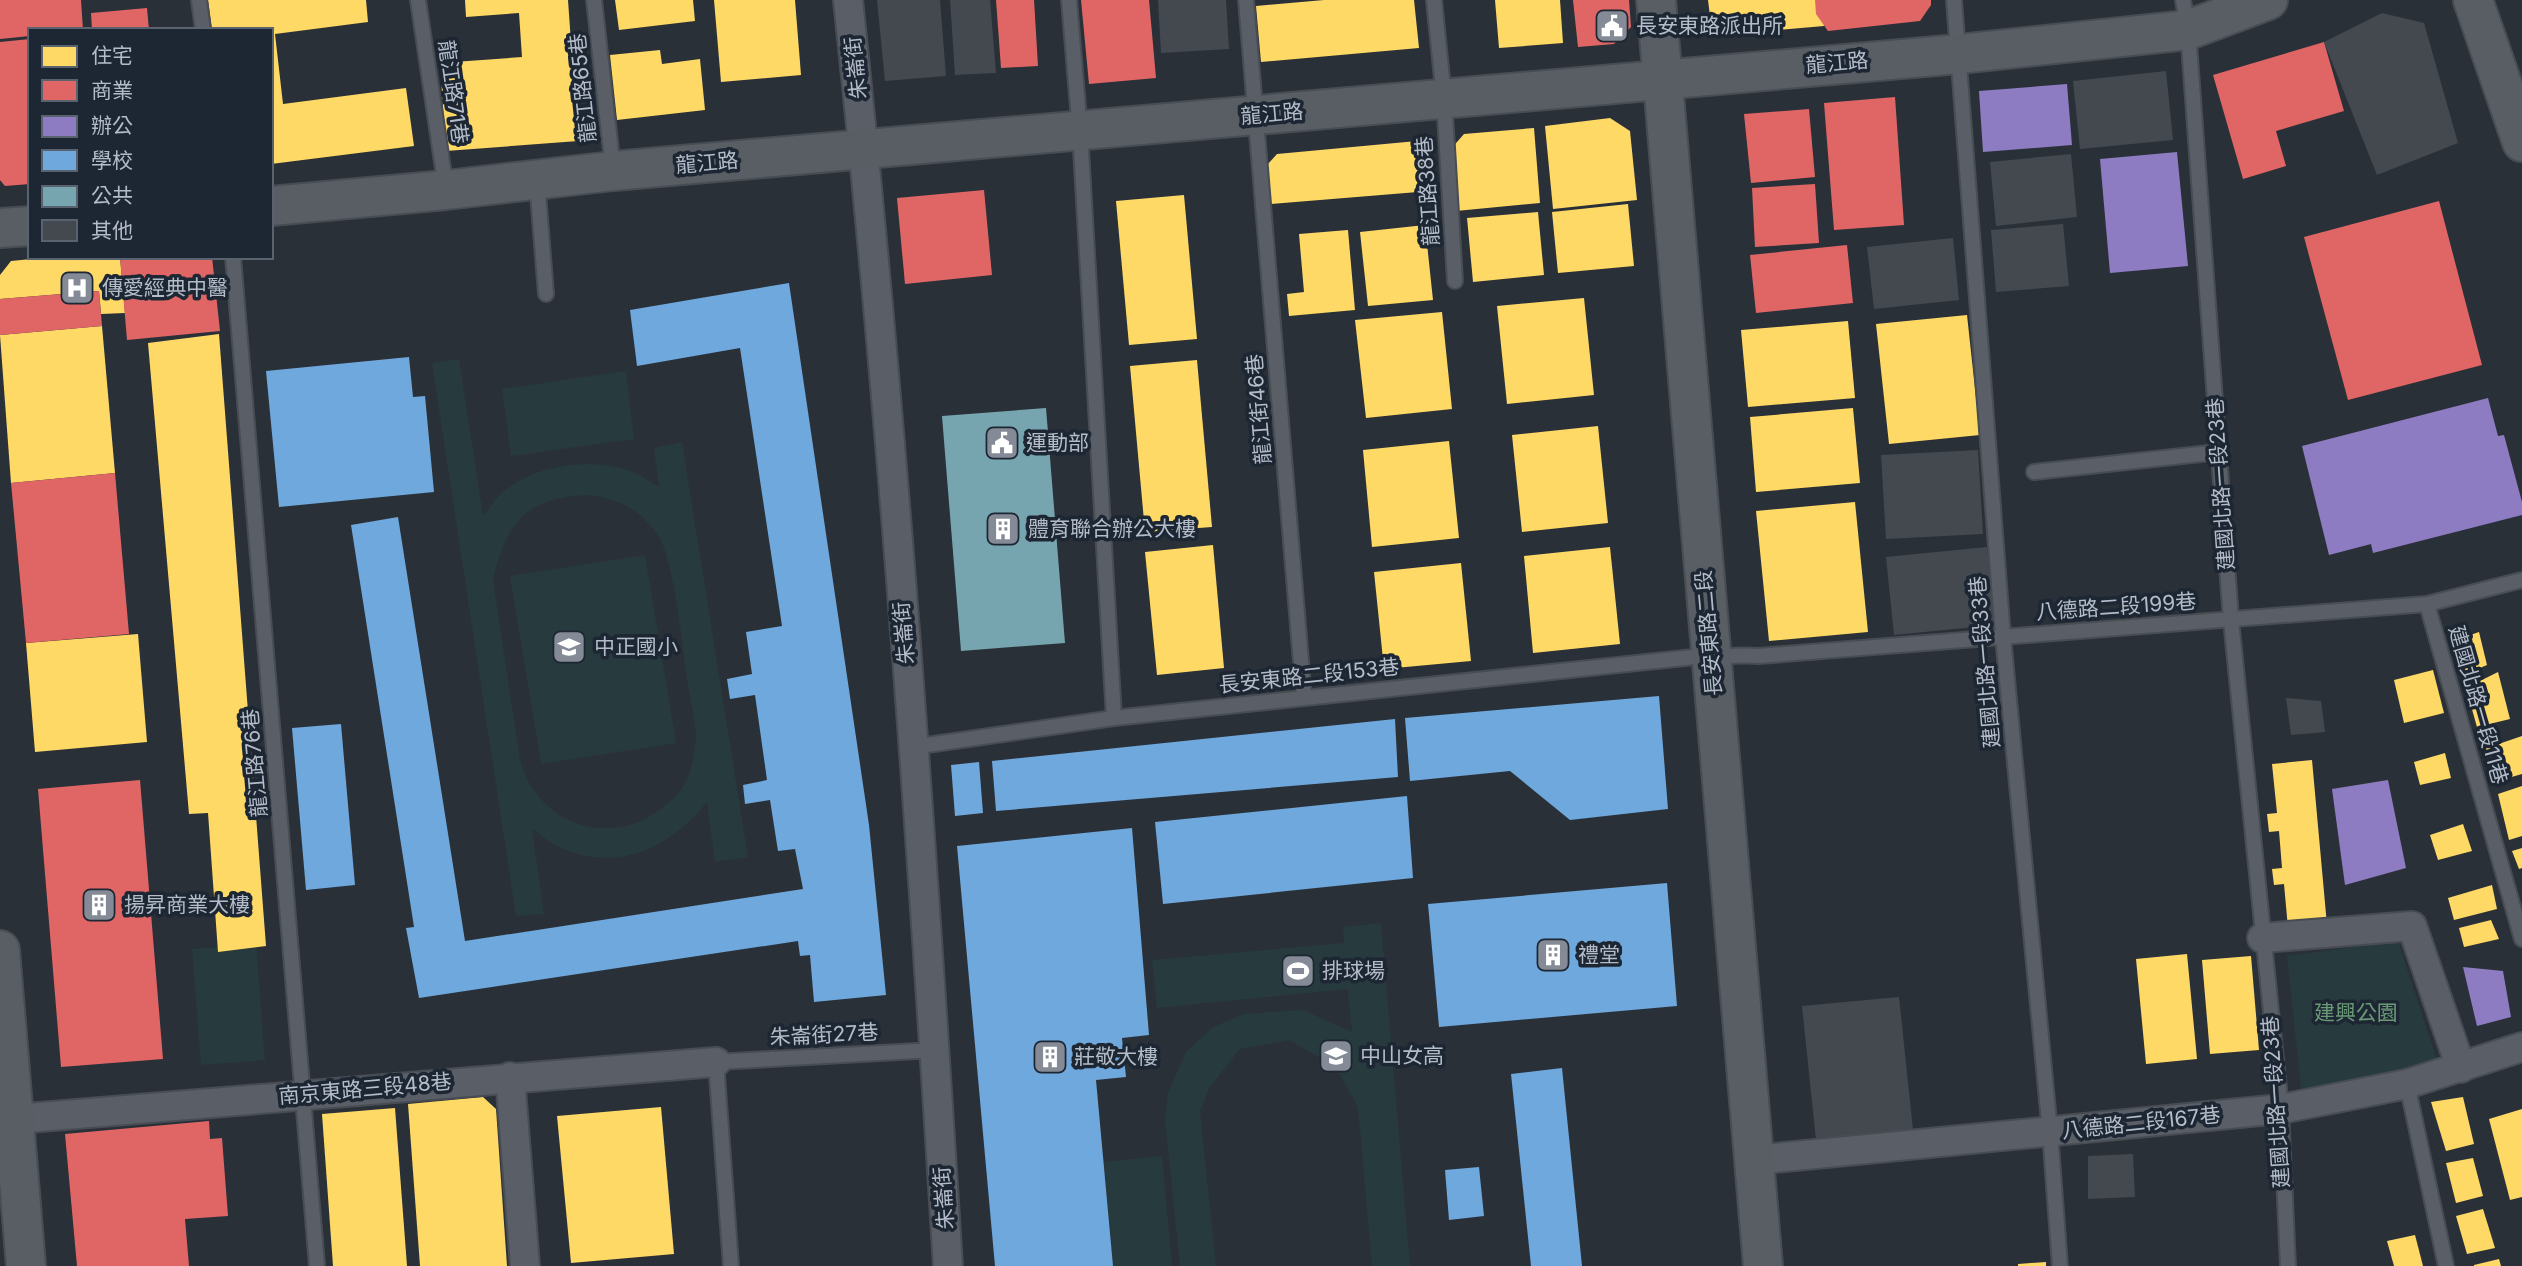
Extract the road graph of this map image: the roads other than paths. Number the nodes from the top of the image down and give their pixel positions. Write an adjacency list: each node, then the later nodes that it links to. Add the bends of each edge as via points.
1 (199, 0): 14 (lane)
2 (418, 0): 25 (lane, 龍江路71巷)
3 (594, 0): 23 (lane, 龍江路65巷)
4 (848, 0): 22 (street, 朱崙街)
5 (1069, 0): 20 (lane)
6 (1246, 0): 19 (lane, 龍江街46巷)
7 (1434, 0): 17 (lane, 龍江路38巷)
8 (1656, 0): 16 (street, 長安東路二段)
9 (1681, 0): 16 (street, 長安東路二段)
10 (1954, 0): 15 (lane, 建國北路一段33巷)
11 (2268, 0): 13 (street, 龍江路)
12 (2473, 0): 18 (street)
13 (2185, 15): 15 (street, 龍江路); 32 (lane, 建國北路一段23巷)
14 (203, 28)
15 (1959, 54): 16 (street, 龍江路); 37 (lane, 建國北路一段33巷)
16 (1675, 78): 17 (street, 龍江路); 38 (street, 長安東路二段)
17 (1444, 98): 19 (street, 龍江路); 30 (lane, 龍江路38巷)
18 (2516, 101): 21 (street)
19 (1255, 116): 20 (street, 龍江路); 39 (lane, 龍江街46巷)
20 (1080, 132): 22 (street, 龍江路); 40 (lane)
21 (2522, 142)
22 (864, 150): 23 (street, 龍江路); 41 (street, 朱崙街)
23 (613, 171): 24 (street, 龍江路)
24 (537, 180): 25 (street, 龍江路); 31 (lane)
25 (446, 190): 26 (street, 龍江路)
26 (273, 206)
27 (28, 226): 28 (street)
28 (0, 228)
29 (233, 259): 51 (lane, 龍江路76巷)
30 (1455, 281)
31 (546, 294)
32 (2219, 452): 33 (lane); 36 (lane, 建國北路一段23巷)
33 (2034, 472)
34 (2522, 580): 35 (lane, 八德路二段199巷)
35 (2427, 604): 36 (lane, 八德路二段199巷); 43 (lane, 建國北路一段11巷)
36 (2231, 620): 37 (lane, 八德路二段199巷); 42 (lane, 建國北路一段23巷)
37 (2003, 637): 38 (lane, 八德路二段199巷); 54 (lane, 建國北路一段33巷)
38 (1723, 656): 39 (lane, 長安東路二段153巷); 55 (street, 長安東路二段)
39 (1304, 698): 40 (lane, 長安東路二段153巷)
40 (1114, 719): 41 (lane, 長安東路二段153巷)
41 (913, 747): 46 (street, 朱崙街)
42 (2262, 938): 48 (street, via 2412,926); 52 (lane, 建國北路一段23巷)
43 (2522, 939)
44 (0, 950): 53 (street)
45 (2522, 1047): 48 (street, 八德路二段167巷)
46 (934, 1050): 47 (lane, 朱崙街27巷); 60 (street, 朱崙街)
47 (716, 1062): 49 (street, 南京東路三段48巷); 59 (lane)
48 (2461, 1068): 50 (street, 八德路二段167巷)
49 (510, 1077): 51 (street, 南京東路三段48巷); 58 (street)
50 (2407, 1084): 52 (street, 八德路二段167巷); 65 (lane)
51 (304, 1094): 53 (street, 南京東路三段48巷); 57 (lane, 龍江路76巷)
52 (2281, 1109): 54 (street, 八德路二段167巷); 64 (lane, 建國北路一段23巷)
53 (15, 1119): 56 (street)
54 (2050, 1132): 55 (street, 八德路二段167巷); 63 (lane, 建國北路一段33巷)
55 (1766, 1159): 61 (street, 長安東路二段); 62 (street, 長安東路二段)
56 (26, 1266)
57 (317, 1266)
58 (525, 1266)
59 (731, 1266)
60 (948, 1266)
61 (1763, 1266)
62 (1787, 1266)
63 (2060, 1266)
64 (2288, 1266)
65 (2446, 1266)

